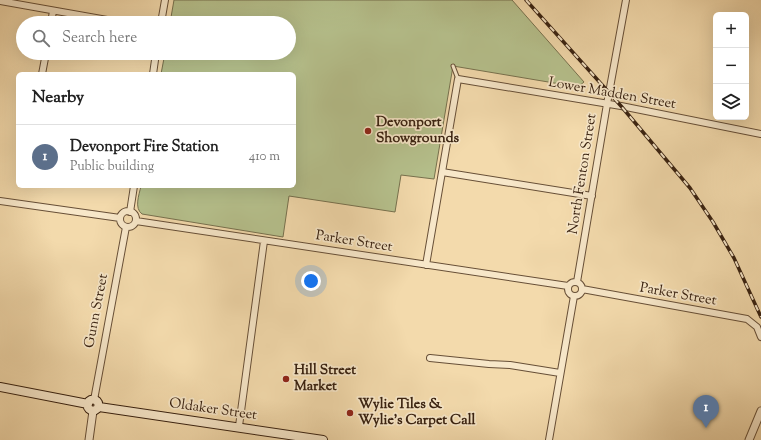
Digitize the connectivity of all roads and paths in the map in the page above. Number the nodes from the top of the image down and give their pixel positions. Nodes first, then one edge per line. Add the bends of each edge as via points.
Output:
1 (40, 0) edge
2 (165, 0) edge
3 (626, 0) edge
4 (0, 1) edge
5 (38, 8) junction
6 (53, 11) junction
7 (52, 16) edge
8 (83, 16) edge
9 (162, 16) edge
10 (45, 60) edge
11 (155, 60) edge
12 (452, 66) dead end
13 (42, 72) edge
14 (153, 72) edge
15 (458, 79) junction
16 (607, 104) junction
17 (761, 134) edge
18 (442, 172) junction
19 (134, 188) edge
20 (592, 196) junction
21 (0, 201) edge
22 (130, 212) junction
23 (120, 218) junction
24 (136, 221) junction
25 (126, 227) junction
26 (264, 241) junction
27 (426, 265) junction
28 (577, 282) junction
29 (568, 286) junction
30 (582, 289) junction
31 (574, 296) junction
32 (761, 337) edge
33 (430, 358) dead end
34 (560, 374) junction
35 (0, 387) edge
36 (91, 402) junction
37 (96, 409) junction
38 (761, 411) edge
39 (239, 426) junction
40 (89, 440) edge
41 (323, 440) edge
42 (548, 440) edge
43 (749, 440) edge

1 - 5 street
2 - 9 street
3 - 16 street, North Fenton Street
4 - 5 street
5 - 6 street
6 - 7 street
6 - 8 street
10 - 13 street
11 - 14 street
12 - 15 lane
15 - 16 street, Lower Madden Street
15 - 18 street
16 - 17 street, Lower Madden Street
16 - 20 street, North Fenton Street
18 - 20 street
18 - 27 street
19 - 22 street
20 - 28 street, North Fenton Street
21 - 23 street
22 - 23 street via 123,213
22 - 24 street via 135,215
23 - 25 street
24 - 25 street via 133,226
24 - 26 street, Parker Street
25 - 36 street, Gunn Street
26 - 27 street, Parker Street
26 - 39 street
27 - 29 street, Parker Street
28 - 29 street via 572,282
28 - 30 street
29 - 31 street via 568,292
30 - 31 street via 580,294
30 - 32 street, Parker Street via 747,319 757,326
31 - 34 street
33 - 34 street via 510,365
34 - 42 street
35 - 36 main road
36 - 37 main road via 97,401
37 - 39 main road, Oldaker Street
37 - 40 street
38 - 43 street
39 - 41 main road, Oldaker Street

